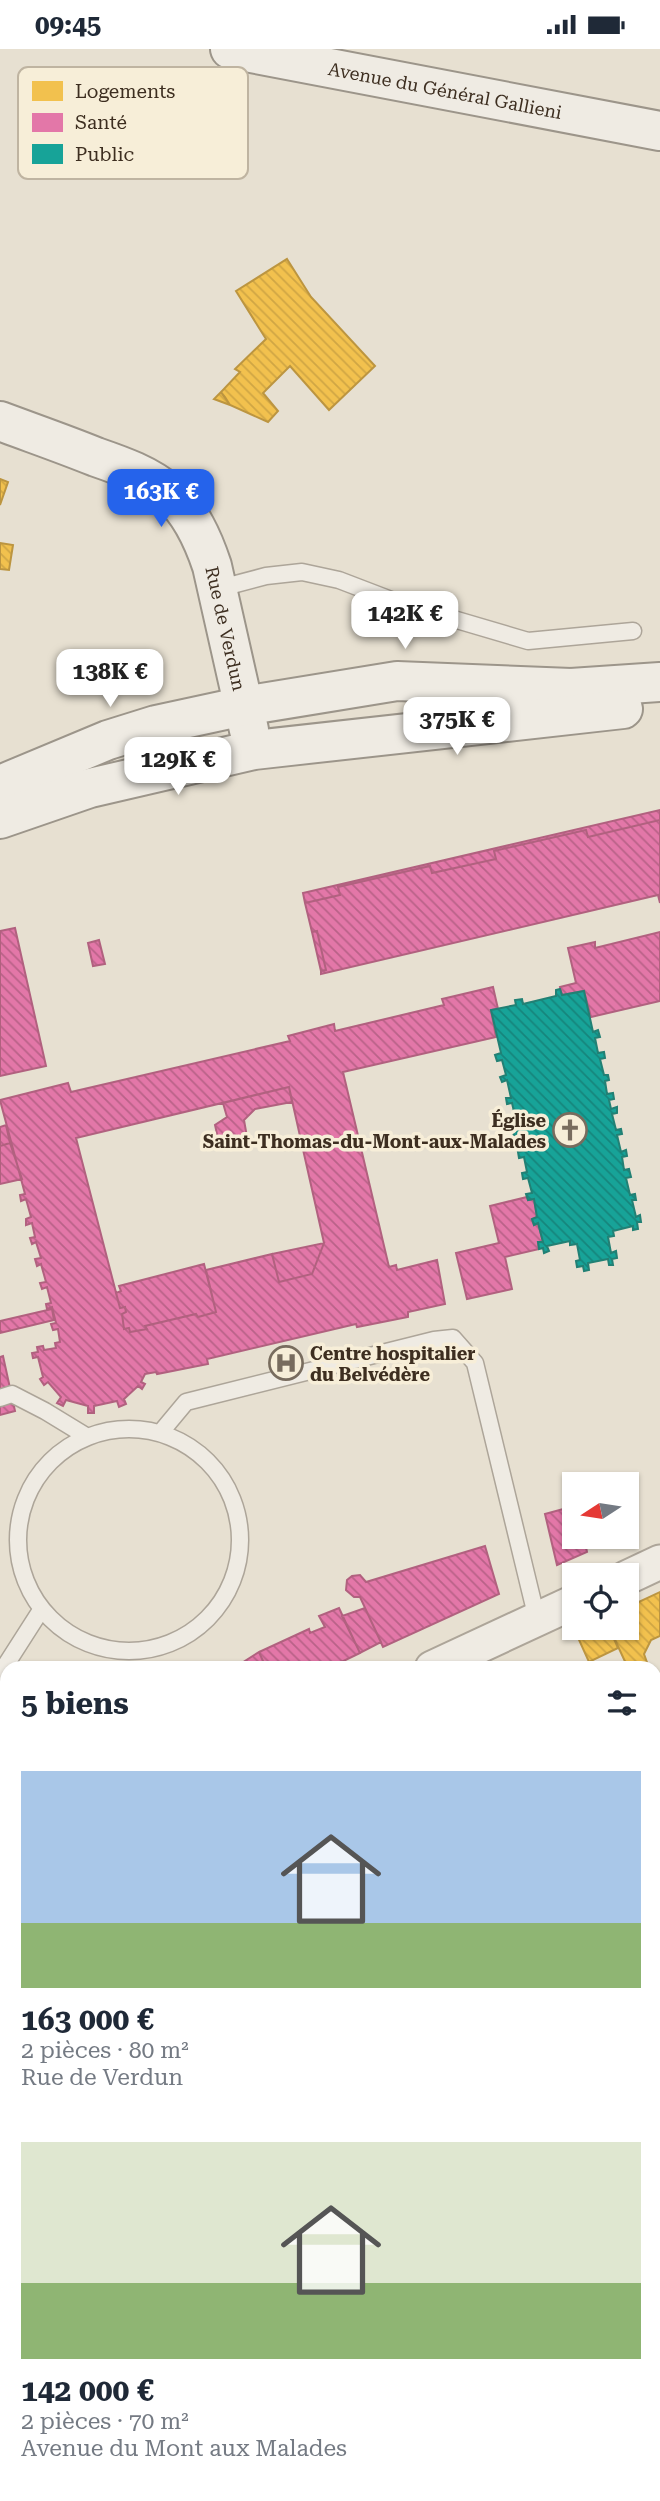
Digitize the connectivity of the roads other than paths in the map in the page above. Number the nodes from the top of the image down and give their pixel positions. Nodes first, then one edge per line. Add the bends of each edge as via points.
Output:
1 (230, 49) edge
2 (660, 131) edge
3 (0, 421) edge
4 (217, 589) junction
5 (633, 631) dead end
6 (657, 698) edge
7 (243, 706) junction
8 (254, 750) junction
9 (0, 785) edge
10 (0, 819) edge
11 (0, 1398) edge
12 (161, 1432) junction
13 (86, 1436) junction
14 (660, 1562) edge
15 (639, 1572) edge
16 (562, 1608) edge
17 (41, 1610) junction
18 (537, 1619) junction
19 (8, 1661) edge
20 (447, 1661) edge

1 - 2 street, Avenue du Général Gallieni
3 - 4 street, Rue de Verdun via 141,474 169,493 195,525
4 - 5 lane via 302,572 528,641
4 - 7 street, Rue de Verdun
6 - 7 street via 571,688 397,681
6 - 8 street
7 - 8 street, Rue de Verdun
7 - 9 street via 108,740
8 - 10 street via 90,788
11 - 13 lane via 12,1394
12 - 13 lane via 122,1427
12 - 17 lane via 195,1449 222,1476 237,1511 241,1549 232,1587 210,1618 179,1641 143,1652 104,1650 69,1635
12 - 18 lane via 186,1402 453,1338 475,1363
13 - 17 lane via 56,1454 34,1480 20,1511 17,1546 24,1579
14 - 15 street
16 - 18 street
17 - 19 lane
18 - 20 street

